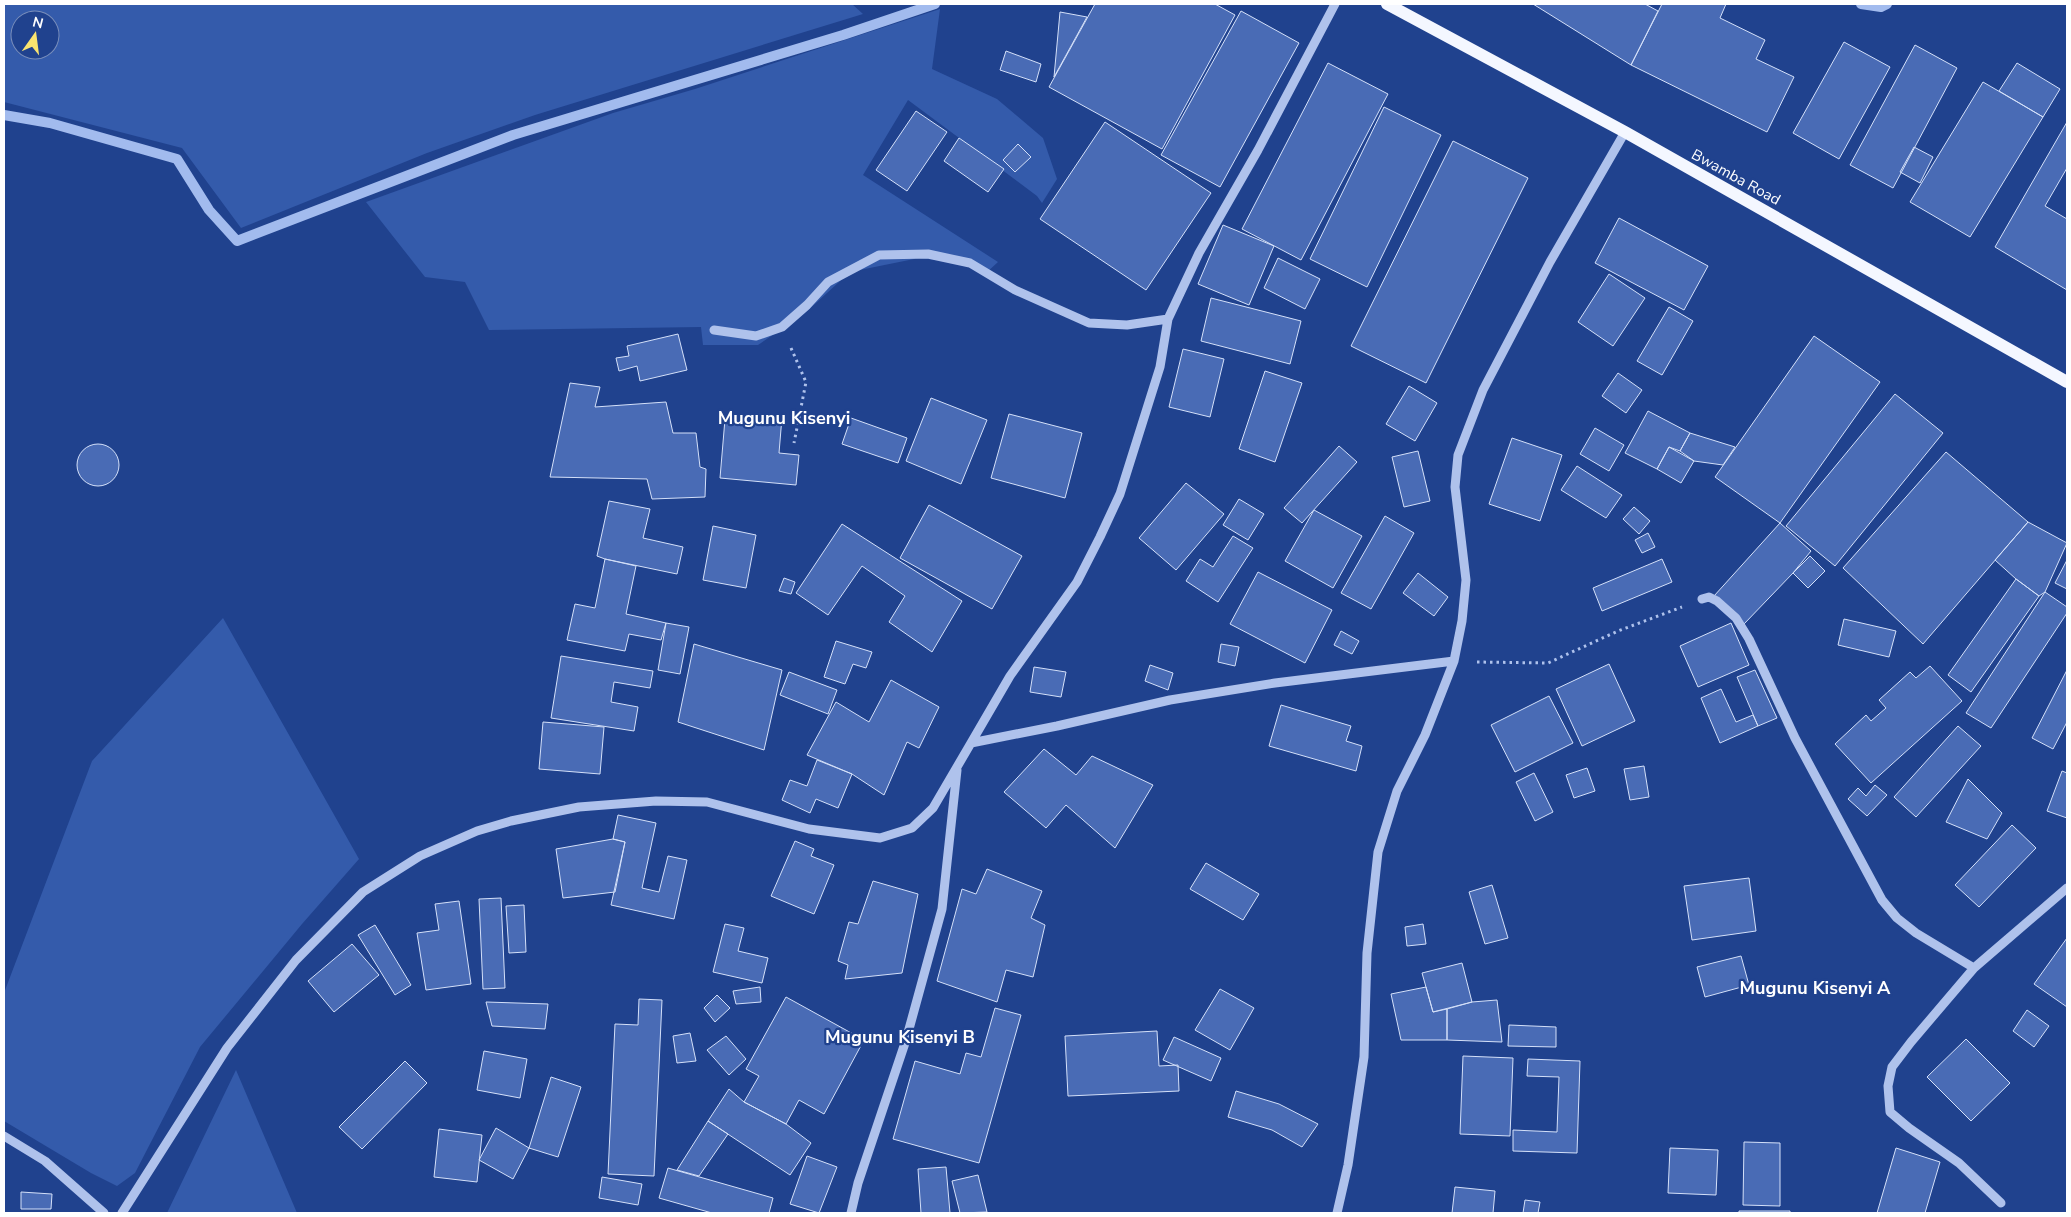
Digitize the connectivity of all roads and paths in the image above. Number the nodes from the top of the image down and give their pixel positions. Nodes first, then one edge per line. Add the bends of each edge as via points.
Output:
1 (1335, 4) edge
2 (1387, 4) edge
3 (1625, 132) junction
4 (1168, 319) junction
5 (782, 327) junction
6 (714, 330) dead end
7 (2067, 382) edge
8 (794, 443) dead end
9 (1702, 599) joint
10 (1454, 661) junction
11 (971, 743) junction
12 (958, 765) junction
13 (2067, 888) edge
14 (1974, 968) junction
15 (4, 1136) edge
16 (2001, 1203) dead end
17 (104, 1213) edge
18 (122, 1213) edge
19 (851, 1213) edge
20 (1336, 1213) edge

1 - 4 street via 1199,253
2 - 3 main road, Bwamba Road
3 - 7 main road, Bwamba Road
3 - 10 street via 1550,262 1483,390 1458,455 1455,487 1466,580
4 - 5 street via 1127,325 1089,323 1015,290 970,263 928,254 879,255 828,282
4 - 11 street via 1160,367 1120,494 1077,582 1010,676
5 - 6 street via 756,336
5 - 8 path via 806,382
9 - 10 path via 1618,631 1548,663
9 - 14 street via 1709,597 1717,601 1736,618 1749,639 1795,738 1882,900 1910,928
10 - 11 street via 1275,683 1170,700
10 - 20 street via 1425,735 1397,791 1378,852 1367,952 1364,1057 1348,1165
11 - 12 street
12 - 18 street via 932,808 912,828 880,838 809,829 707,802 656,801 579,807 511,821 477,831 420,856 363,892 296,960 227,1048
12 - 19 street via 942,909 906,1040
13 - 14 street
14 - 16 street via 1892,1067 1888,1086 1890,1112 1959,1163
15 - 17 street via 45,1161

